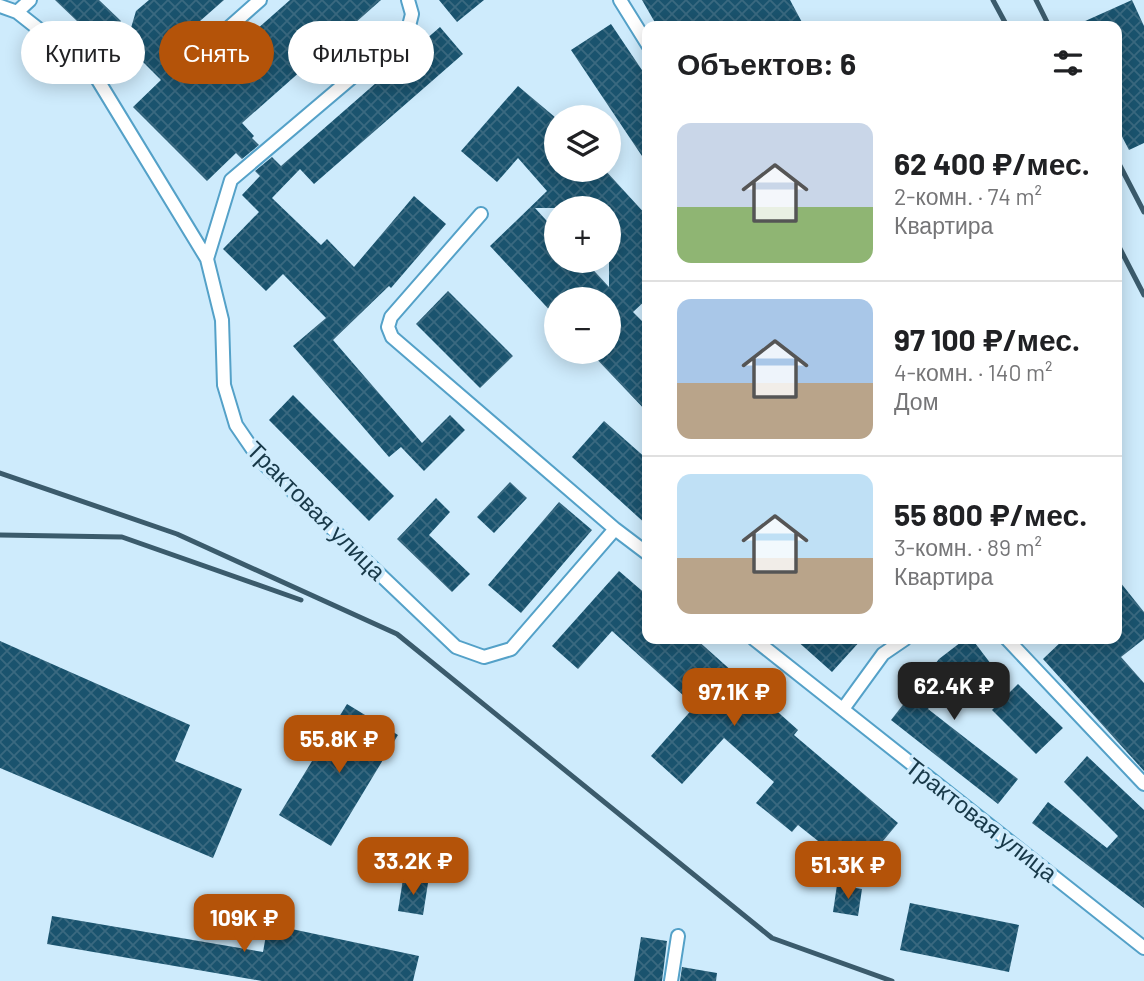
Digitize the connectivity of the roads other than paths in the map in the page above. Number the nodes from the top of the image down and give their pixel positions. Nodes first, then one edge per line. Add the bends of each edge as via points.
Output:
1 (30, 0) edge
2 (260, 0) edge
3 (408, 0) edge
4 (620, 0) edge
5 (0, 6) edge
6 (17, 12) junction
7 (236, 21) edge
8 (642, 35) edge
9 (481, 214) dead end
10 (207, 259) junction
11 (615, 529) junction
12 (642, 549) edge
13 (760, 644) edge
14 (898, 644) edge
15 (1012, 644) edge
16 (843, 709) junction
17 (1144, 784) edge
18 (678, 936) dead end
19 (1144, 948) edge
20 (671, 981) edge

1 - 6 lane
2 - 7 lane
3 - 10 lane via 412,14 408,30 231,180
4 - 8 lane
5 - 6 lane, Трактовая улица
6 - 10 lane, Трактовая улица via 93,72
9 - 11 lane via 391,317 392,337
10 - 11 lane, Трактовая улица via 222,320 224,385 236,425 260,460 456,647 484,657 510,649
11 - 12 lane
13 - 16 lane, Трактовая улица
14 - 16 lane via 883,654
15 - 17 lane
16 - 19 lane, Трактовая улица
18 - 20 lane

